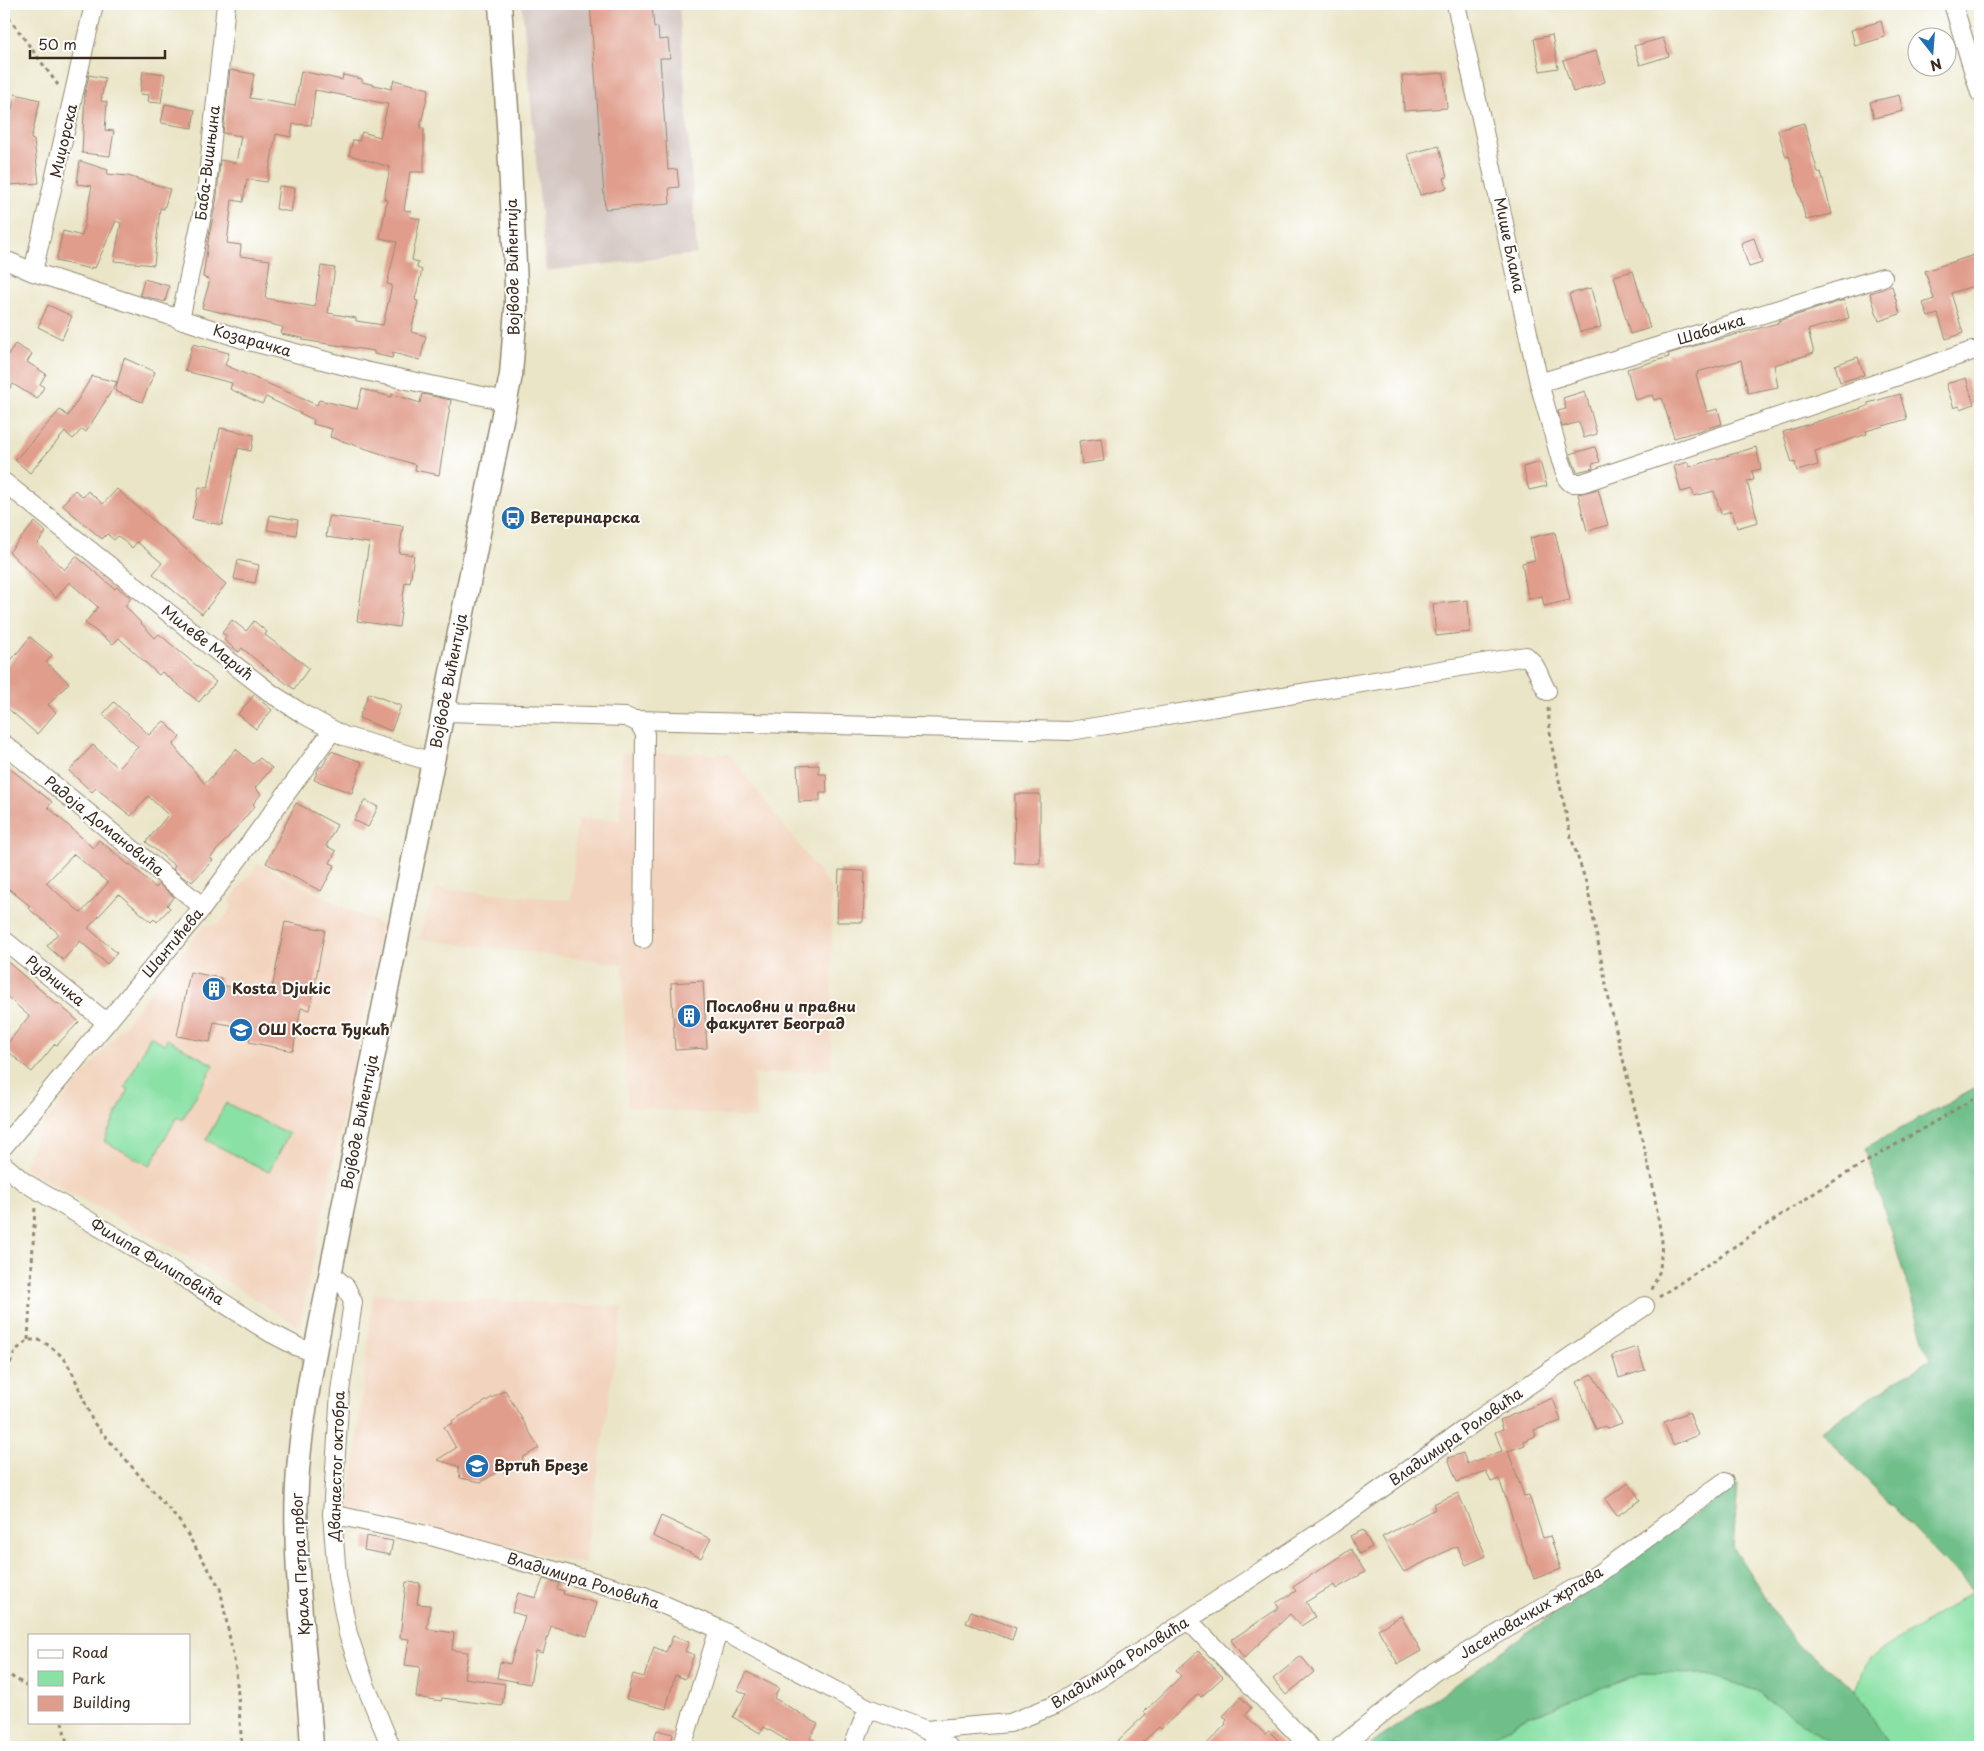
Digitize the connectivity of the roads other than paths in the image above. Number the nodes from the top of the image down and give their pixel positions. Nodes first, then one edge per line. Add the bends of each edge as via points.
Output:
1 (226, 4) edge
2 (500, 4) edge
3 (1456, 4) edge
4 (1954, 4) edge
5 (93, 9) dead end
6 (1980, 93) edge
7 (4, 263) edge
8 (33, 272) junction
9 (1883, 277) dead end
10 (180, 320) junction
11 (1972, 351) dead end
12 (1539, 383) junction
13 (506, 401) junction
14 (4, 482) edge
15 (1547, 691) road end
16 (444, 712) junction
17 (636, 720) junction
18 (332, 731) junction
19 (4, 744) edge
20 (433, 762) junction
21 (203, 907) junction
22 (642, 939) dead end
23 (4, 940) edge
24 (106, 1022) junction
25 (4, 1146) edge
26 (4, 1165) edge
27 (331, 1274) junction
28 (1645, 1306) road end
29 (314, 1352) junction
30 (1724, 1482) dead end
31 (332, 1514) junction
32 (1188, 1620) junction
33 (719, 1629) junction
34 (868, 1708) junction
35 (926, 1730) junction
36 (312, 1747) edge
37 (391, 1747) edge
38 (682, 1747) edge
39 (853, 1747) edge
40 (949, 1747) edge
41 (1310, 1747) edge
42 (1340, 1747) edge

1 - 10 street, Баба-Вишњина via 206,196
2 - 13 main road, Војводе Вићентија via 516,284 514,340
3 - 12 street, Мише Блама
4 - 6 street
5 - 8 street, Миџорска
7 - 8 street, Козарачка via 10,262
8 - 10 street, Козарачка
9 - 12 street, Шабачка
10 - 13 street, Козарачка via 327,361
11 - 12 street, Мише Блама via 1582,483 1568,480
13 - 16 main road, Војводе Вићентија
14 - 18 street, Милеве Марић via 246,674
15 - 17 street via 1535,663 1526,656 1070,731
16 - 17 street via 626,717
16 - 20 main road, Војводе Вићентија
17 - 22 street via 645,734
18 - 20 street, Милеве Марић
18 - 21 street, Шантићева
19 - 21 street, Радоја Домановића
20 - 27 main road, Војводе Вићентија
21 - 24 street, Шантићева
23 - 24 street, Рудничка
24 - 25 street, Шантићева
26 - 29 street, Филипа Филиповића via 24,1182 270,1332 298,1348
27 - 29 main road, Војводе Вићентија
27 - 31 street, Дванаестог октобра via 346,1287 353,1310 340,1391
28 - 32 street, Владимира Роловића
29 - 36 main road, Краља Петра првог via 302,1426 297,1510
30 - 42 street, Јасеновачких жртава via 1598,1574 1434,1672
31 - 33 street, Владимира Роловића via 432,1536 644,1596
31 - 37 street, Дванаестог октобра via 337,1576 348,1634
32 - 35 street, Владимира Роловића via 1102,1677 1046,1709 1010,1723
32 - 41 street
33 - 34 street, Владимира Роловића
33 - 38 street
34 - 35 street, Владимира Роловића
34 - 39 street
35 - 40 street

